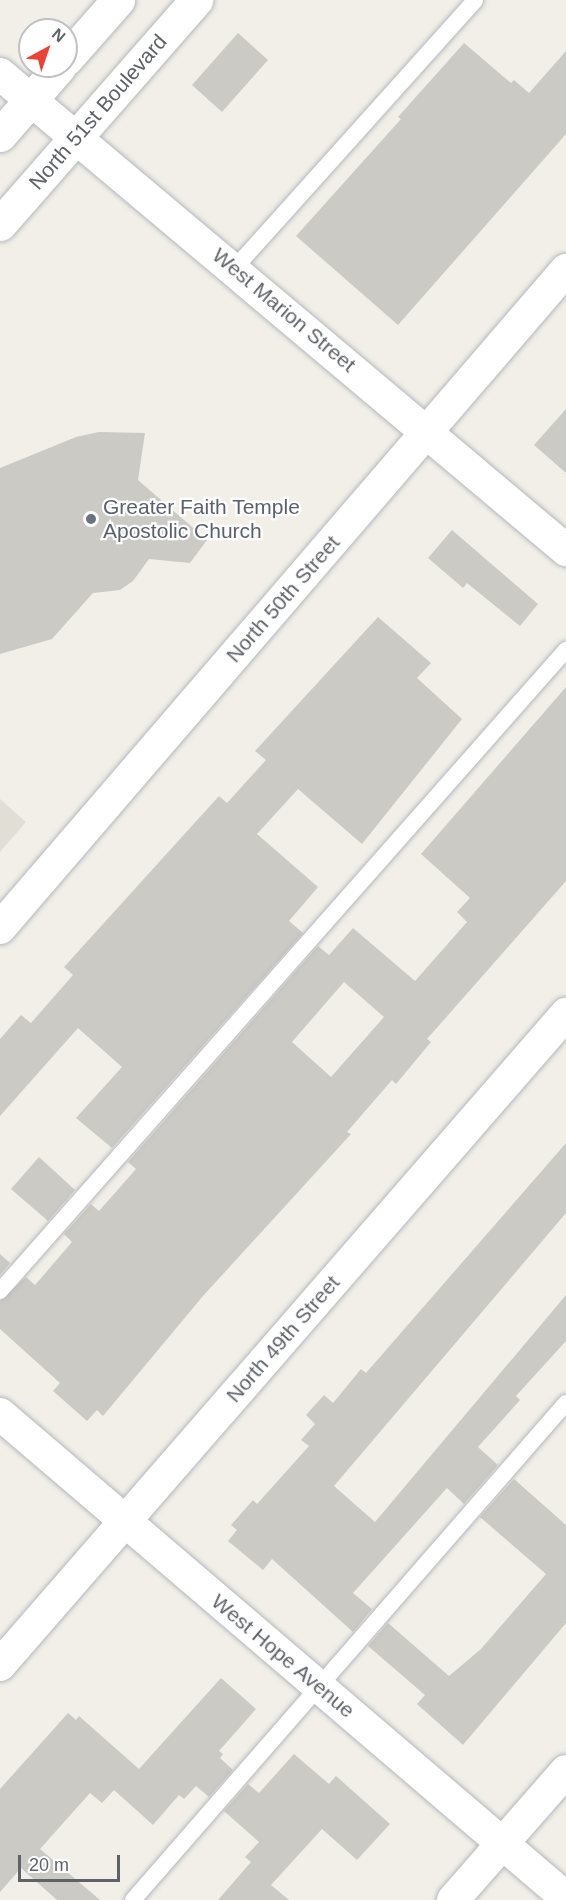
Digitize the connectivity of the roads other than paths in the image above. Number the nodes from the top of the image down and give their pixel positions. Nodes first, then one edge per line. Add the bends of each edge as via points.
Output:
1 (118, 0) edge
2 (196, 0) edge
3 (475, 0) edge
4 (78, 45) edge
5 (0, 74) edge
6 (50, 78) edge
7 (31, 100) junction
8 (0, 135) edge
9 (77, 136) junction
10 (0, 224) edge
11 (234, 268) junction
12 (566, 270) edge
13 (428, 431) junction
14 (566, 550) edge
15 (566, 650) edge
16 (0, 928) edge
17 (566, 1014) edge
18 (0, 1291) edge
19 (566, 1403) edge
20 (0, 1414) edge
21 (125, 1521) junction
22 (0, 1665) edge
23 (321, 1688) junction
24 (566, 1770) edge
25 (502, 1843) junction
26 (566, 1898) edge
27 (133, 1900) edge
28 (453, 1900) edge

1 - 4 street
2 - 9 street, North 51st Boulevard
3 - 11 lane
5 - 7 street, West Marion Street
6 - 7 street
7 - 8 street
7 - 9 street, West Marion Street
9 - 10 street, North 51st Boulevard
9 - 11 street, West Marion Street
11 - 13 street, West Marion Street
12 - 13 street, North 50th Street
13 - 14 street, West Marion Street
13 - 16 street, North 50th Street
15 - 18 lane
17 - 21 street, North 49th Street
19 - 23 lane
20 - 21 street, West Hope Avenue
21 - 22 street, North 49th Street
21 - 23 street, West Hope Avenue
23 - 25 street, West Hope Avenue
23 - 27 lane
24 - 25 street
25 - 26 street, West Hope Avenue
25 - 28 street

